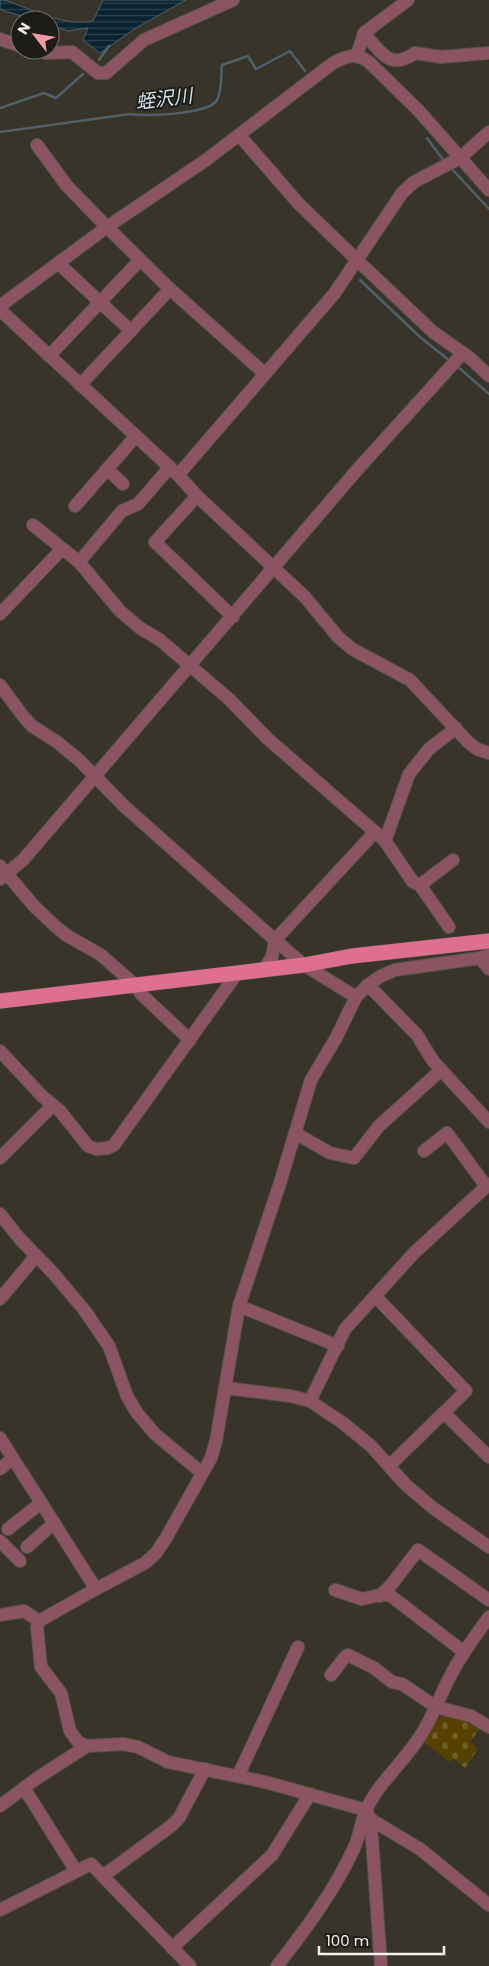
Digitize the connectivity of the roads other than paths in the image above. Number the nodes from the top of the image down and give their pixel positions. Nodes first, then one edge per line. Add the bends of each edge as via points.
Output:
1 (233, 0) edge
2 (408, 0) edge
3 (364, 33) junction
4 (60, 52) edge
5 (489, 53) edge
6 (357, 55) junction
7 (489, 132) edge
8 (239, 135) junction
9 (37, 146) dead end
10 (452, 163) junction
11 (489, 190) edge
12 (107, 227) junction
13 (140, 260) junction
14 (357, 260) junction
15 (58, 263) junction
16 (170, 289) junction
17 (100, 302) junction
18 (0, 306) edge
19 (0, 310) edge
20 (131, 331) junction
21 (462, 355) junction
22 (49, 356) junction
23 (265, 374) junction
24 (489, 376) edge
25 (80, 385) junction
26 (136, 436) junction
27 (107, 469) junction
28 (174, 471) junction
29 (123, 484) dead end
30 (197, 496) junction
31 (75, 506) dead end
32 (34, 525) dead end
33 (62, 549) junction
34 (79, 562) junction
35 (275, 568) junction
36 (0, 614) edge
37 (233, 617) junction
38 (190, 667) junction
39 (0, 685) edge
40 (456, 728) junction
41 (489, 753) edge
42 (95, 775) junction
43 (375, 832) junction
44 (384, 842) junction
45 (453, 860) dead end
46 (2, 873) edge
47 (420, 885) junction
48 (449, 927) dead end
49 (275, 940) junction
50 (489, 941) edge
51 (484, 956) edge
52 (304, 965) junction
53 (264, 969) junction
54 (489, 969) edge
55 (238, 972) junction
56 (134, 984) junction
57 (368, 985) junction
58 (356, 997) junction
59 (0, 1001) edge
60 (190, 1040) junction
61 (0, 1051) edge
62 (441, 1070) junction
63 (53, 1106) junction
64 (489, 1122) edge
65 (295, 1133) junction
66 (424, 1151) dead end
67 (0, 1158) edge
68 (488, 1185) edge
69 (0, 1214) edge
70 (36, 1256) junction
71 (375, 1296) junction
72 (0, 1299) edge
73 (239, 1306) junction
74 (338, 1346) junction
75 (225, 1388) junction
76 (310, 1401) junction
77 (444, 1412) junction
78 (0, 1438) edge
79 (489, 1456) edge
80 (13, 1458) junction
81 (389, 1466) junction
82 (0, 1469) edge
83 (202, 1473) junction
84 (41, 1502) junction
85 (54, 1523) junction
86 (8, 1529) dead end
87 (0, 1541) edge
88 (27, 1547) dead end
89 (489, 1547) edge
90 (20, 1561) dead end
91 (96, 1588) junction
92 (335, 1590) dead end
93 (380, 1596) junction
94 (489, 1600) edge
95 (0, 1615) edge
96 (489, 1617) edge
97 (39, 1621) junction
98 (298, 1647) dead end
99 (464, 1652) junction
100 (331, 1676) dead end
101 (436, 1707) junction
102 (489, 1727) edge
103 (87, 1746) junction
104 (204, 1769) junction
105 (238, 1776) junction
106 (24, 1788) junction
107 (310, 1794) junction
108 (0, 1806) edge
109 (368, 1815) junction
110 (76, 1871) junction
111 (103, 1876) junction
112 (489, 1905) edge
113 (0, 1910) edge
114 (172, 1948) junction
115 (190, 1966) edge
116 (277, 1966) edge
117 (381, 1966) edge

1 - 4 street via 144,40 106,73 98,72 72,52
2 - 3 street
3 - 5 street via 387,58 396,62 415,53 441,57
3 - 6 street
6 - 8 street via 333,63
6 - 10 street via 364,57 418,110
7 - 10 street
8 - 12 street
8 - 14 street via 299,204
9 - 12 street via 67,186
10 - 11 street
10 - 14 street via 414,182 402,193
12 - 13 street
12 - 15 street
13 - 16 street
13 - 17 street
14 - 21 street
14 - 23 street via 334,294
15 - 17 street
15 - 18 street
16 - 20 street
16 - 23 street
17 - 20 street
17 - 22 street
19 - 22 street
20 - 25 street
21 - 24 street
21 - 35 street via 357,470
22 - 25 street
23 - 28 street
25 - 26 street
26 - 27 street
26 - 28 street
27 - 29 street
27 - 31 street
28 - 30 street
28 - 34 street via 138,504 122,511
30 - 35 street
30 - 37 street via 155,542
32 - 33 street
33 - 34 street
33 - 36 street
34 - 38 street via 120,611
35 - 37 street
35 - 40 street via 338,637 410,680
37 - 38 street
38 - 42 street
38 - 43 street via 244,713 287,757
39 - 42 street via 32,726 57,742
40 - 41 street via 478,749
40 - 44 street via 409,774
42 - 46 street via 23,860
42 - 49 street via 124,806
43 - 44 street
43 - 49 street
44 - 47 street via 413,882
45 - 47 street
46 - 56 street via 54,925 101,955
47 - 48 street
49 - 52 street
49 - 53 street via 272,957
50 - 52 main road via 352,956
51 - 54 street
51 - 57 street via 395,970
52 - 53 main road
52 - 58 street
53 - 55 main road
55 - 56 main road
55 - 60 street
56 - 59 main road
56 - 60 street
57 - 58 street
57 - 62 street via 417,1035
58 - 65 street via 311,1080
60 - 63 street via 114,1145 108,1148 88,1146
61 - 63 street
62 - 64 street
62 - 65 street via 378,1126 354,1158 330,1153
63 - 67 street
65 - 73 street
66 - 68 street via 447,1133
68 - 71 street via 414,1254
69 - 70 street
70 - 72 street
70 - 83 street via 85,1311 109,1346 127,1396 137,1413 154,1434
71 - 74 street via 345,1329
71 - 77 street via 466,1391
73 - 74 street
73 - 75 street
74 - 76 street
75 - 76 street
75 - 83 street via 216,1441
76 - 81 street via 371,1446
77 - 79 street
77 - 81 street
78 - 80 street
80 - 82 street
80 - 84 street
81 - 89 street via 433,1508
83 - 91 street via 156,1553 144,1564
84 - 85 street
84 - 86 street
85 - 88 street
85 - 91 street
87 - 90 street
91 - 97 street
92 - 93 street via 362,1599
93 - 94 street via 418,1550
93 - 99 street via 391,1596
95 - 97 street via 24,1611
96 - 99 street
97 - 103 street via 41,1667 61,1693 73,1738
98 - 105 street
99 - 101 street
100 - 101 street via 348,1655 374,1668 392,1682 402,1684
101 - 102 street via 471,1716
101 - 109 street via 413,1748 384,1781
103 - 104 street via 123,1744 138,1747 168,1762
103 - 106 street
104 - 105 street
104 - 111 street via 179,1818
105 - 107 street
106 - 108 street
106 - 110 street
107 - 109 street
107 - 114 street via 272,1855
109 - 112 street via 420,1849
109 - 116 street via 330,1890
109 - 117 street
110 - 111 street via 91,1864
110 - 113 street
111 - 114 street
114 - 115 street

